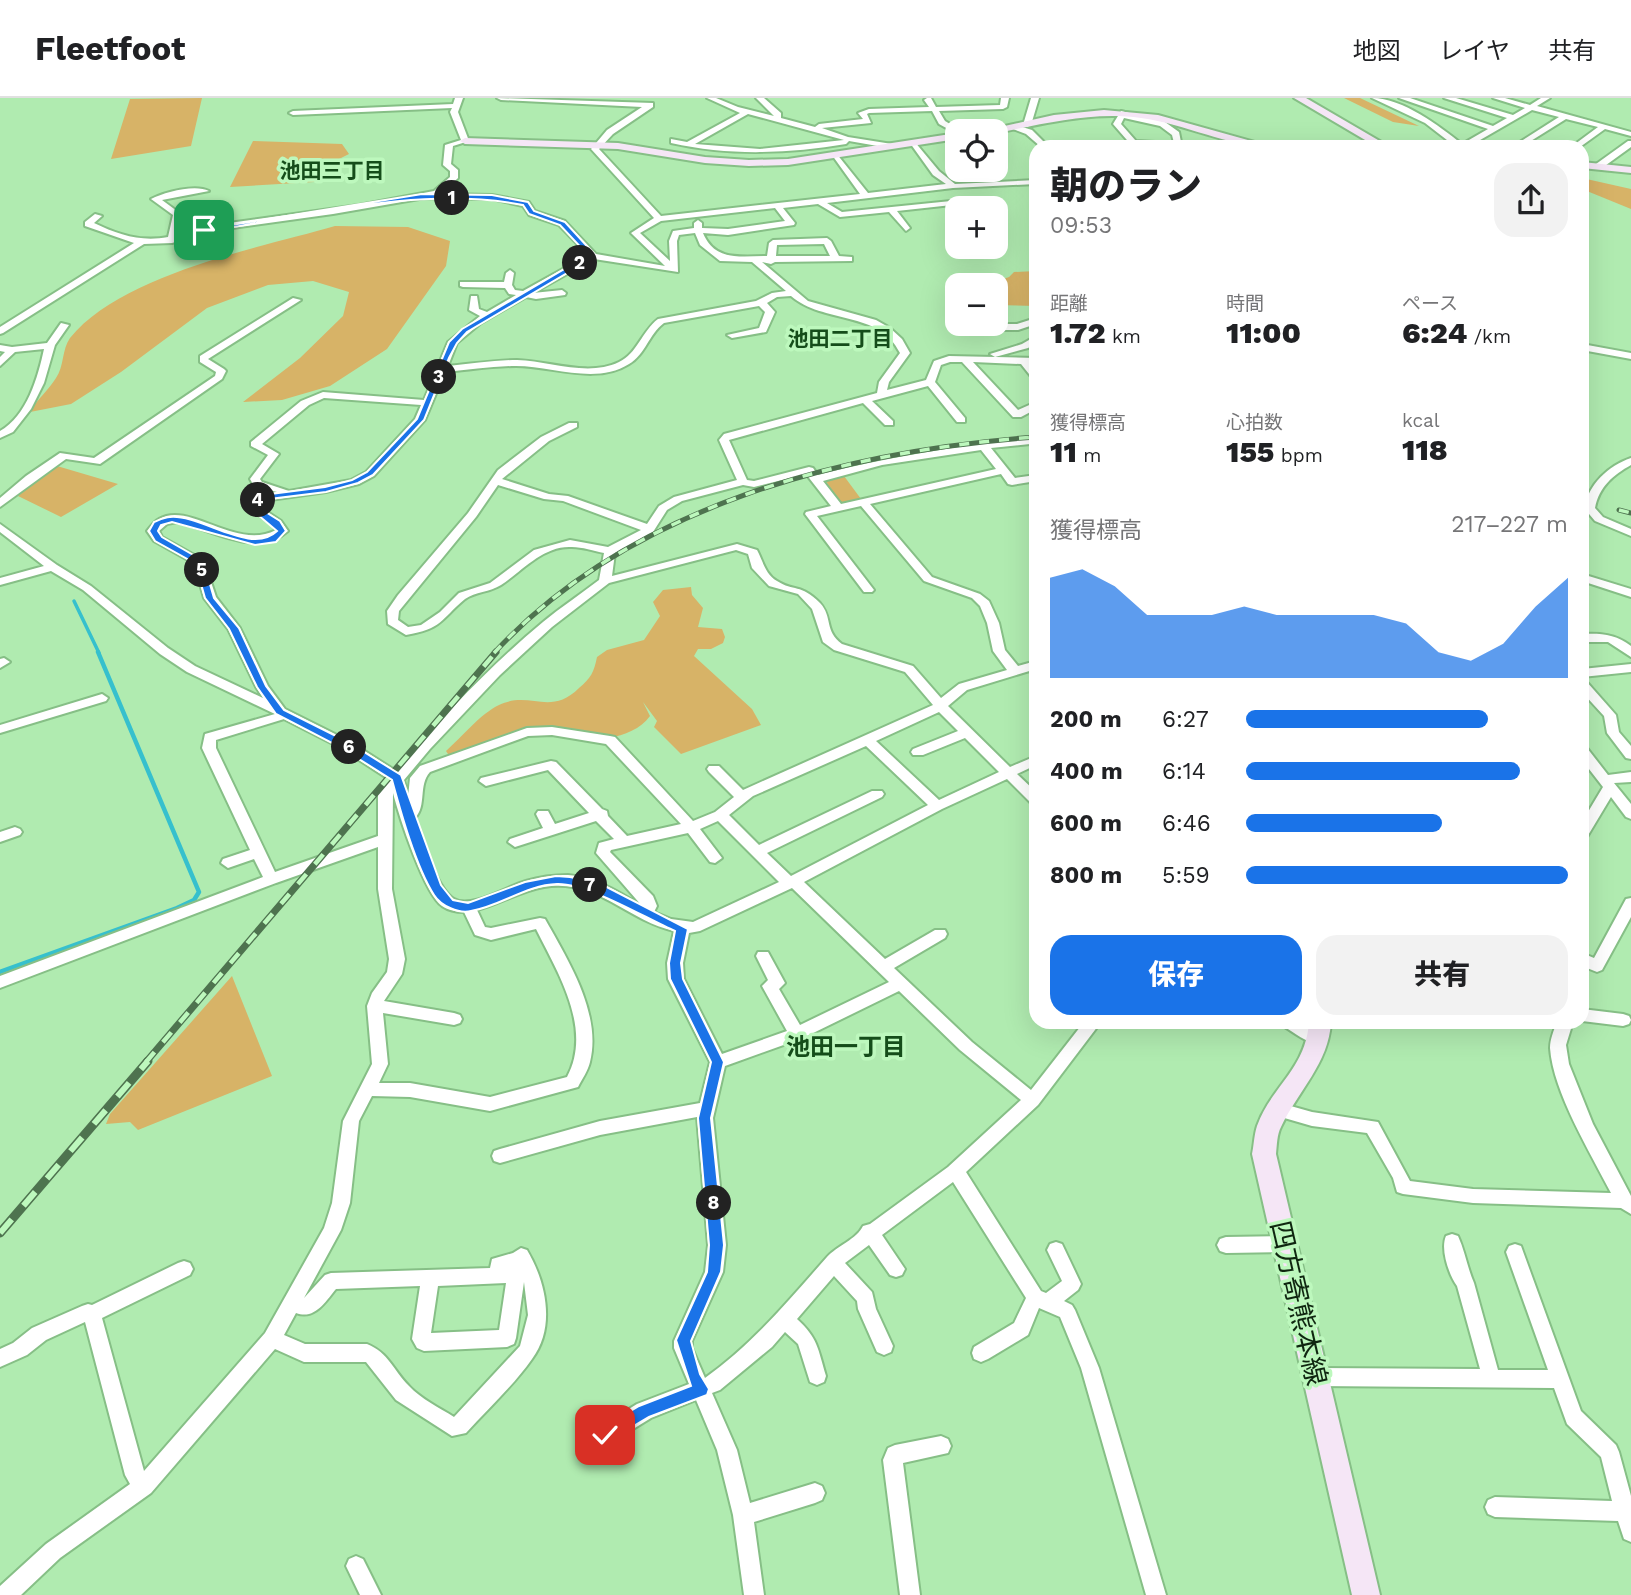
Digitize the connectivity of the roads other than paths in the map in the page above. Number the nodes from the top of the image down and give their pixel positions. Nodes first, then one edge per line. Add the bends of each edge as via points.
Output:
1 (501, 98) edge
2 (712, 98) edge
3 (718, 98) edge
4 (760, 98) edge
5 (928, 98) edge
6 (1005, 98) edge
7 (1035, 98) edge
8 (1299, 98) edge
9 (1378, 98) edge
10 (1403, 98) edge
11 (1448, 98) edge
12 (1497, 98) edge
13 (1546, 98) edge
14 (594, 99) edge
15 (915, 99) edge
16 (653, 101) edge
17 (875, 101) dead end
18 (457, 102) edge
19 (931, 107) junction
20 (1530, 108) junction
21 (881, 110) junction
22 (293, 113) dead end
23 (745, 113) junction
24 (1124, 115) junction
25 (1513, 117) junction
26 (1564, 117) junction
27 (778, 119) junction
28 (945, 124) edge
29 (1022, 126) junction
30 (1603, 127) junction
31 (1008, 128) edge
32 (1494, 129) junction
33 (818, 131) junction
34 (1631, 134) edge
35 (945, 137) edge
36 (1038, 140) edge
37 (1131, 140) edge
38 (1177, 140) edge
39 (1241, 140) edge
40 (1373, 140) edge
41 (1453, 140) edge
42 (1474, 140) edge
43 (1527, 140) edge
44 (1585, 140) edge
45 (466, 141) junction
46 (674, 141) dead end
47 (853, 141) junction
48 (914, 143) junction
49 (1631, 143) edge
50 (597, 144) junction
51 (687, 145) junction
52 (889, 146) junction
53 (835, 155) junction
54 (1589, 165) edge
55 (1600, 166) junction
56 (1631, 170) edge
57 (1029, 182) edge
58 (953, 186) junction
59 (205, 191) dead end
60 (422, 196) junction
61 (866, 196) junction
62 (819, 201) junction
63 (945, 204) edge
64 (777, 206) junction
65 (891, 209) junction
66 (98, 216) dead end
67 (694, 216) junction
68 (659, 219) junction
69 (906, 228) dead end
70 (698, 230) junction
71 (172, 240) junction
72 (142, 242) junction
73 (593, 256) junction
74 (849, 259) dead end
75 (755, 260) junction
76 (836, 260) junction
77 (771, 261) junction
78 (675, 270) junction
79 (510, 273) dead end
80 (463, 284) dead end
81 (508, 285) junction
82 (526, 293) junction
83 (562, 293) dead end
84 (792, 293) junction
85 (474, 298) dead end
86 (296, 300) dead end
87 (761, 302) junction
88 (488, 316) junction
89 (1029, 323) edge
90 (64, 325) dead end
91 (1008, 327) edge
92 (0, 331) edge
93 (732, 335) dead end
94 (1029, 343) edge
95 (50, 345) junction
96 (0, 348) edge
97 (1589, 348) edge
98 (12, 350) junction
99 (1631, 356) edge
100 (964, 359) junction
101 (1023, 359) junction
102 (1029, 360) edge
103 (0, 363) edge
104 (1029, 367) edge
105 (441, 369) junction
106 (930, 382) junction
107 (881, 396) junction
108 (865, 400) junction
109 (429, 402) junction
110 (1029, 409) edge
111 (961, 420) dead end
112 (889, 423) dead end
113 (573, 425) dead end
114 (0, 435) edge
115 (1029, 441) edge
116 (984, 446) junction
117 (1631, 461) edge
118 (1002, 471) junction
119 (816, 479) junction
120 (1029, 479) edge
121 (496, 481) junction
122 (743, 482) junction
123 (286, 492) junction
124 (863, 502) junction
125 (0, 503) edge
126 (838, 508) junction
127 (0, 527) edge
128 (650, 529) junction
129 (1631, 533) edge
130 (610, 551) junction
131 (53, 567) junction
132 (1589, 579) edge
133 (605, 581) junction
134 (0, 582) edge
135 (868, 590) dead end
136 (1631, 593) edge
137 (1589, 637) edge
138 (1631, 653) edge
139 (1029, 666) edge
140 (1631, 668) edge
141 (1014, 671) junction
142 (1589, 672) edge
143 (1589, 692) edge
144 (102, 698) dead end
145 (939, 704) junction
146 (281, 712) junction
147 (0, 729) edge
148 (967, 732) junction
149 (867, 740) junction
150 (918, 752) dead end
151 (1631, 755) edge
152 (1589, 760) edge
153 (1029, 763) edge
154 (715, 769) dead end
155 (1008, 771) junction
156 (1631, 777) edge
157 (397, 778) junction
158 (486, 781) dead end
159 (1607, 783) junction
160 (1029, 793) edge
161 (877, 794) dead end
162 (741, 796) junction
163 (937, 806) junction
164 (543, 814) dead end
165 (601, 814) junction
166 (1631, 814) edge
167 (720, 815) junction
168 (408, 816) junction
169 (1589, 820) edge
170 (691, 827) junction
171 (551, 830) junction
172 (15, 832) dead end
173 (0, 837) edge
174 (385, 839) junction
175 (624, 841) junction
176 (515, 842) dead end
177 (258, 852) junction
178 (757, 852) junction
179 (715, 858) dead end
180 (228, 863) dead end
181 (271, 878) junction
182 (792, 882) junction
183 (1631, 903) edge
184 (469, 908) junction
185 (646, 911) junction
186 (682, 929) junction
187 (940, 934) dead end
188 (763, 956) dead end
189 (1589, 962) edge
190 (885, 966) junction
191 (0, 982) edge
192 (900, 983) junction
193 (376, 1006) junction
194 (1589, 1016) edge
195 (454, 1019) dead end
196 (1623, 1020) dead end
197 (1088, 1029) edge
198 (1563, 1029) edge
199 (1320, 1030) edge
200 (797, 1034) junction
201 (718, 1062) junction
202 (369, 1089) junction
203 (1032, 1100) junction
204 (705, 1109) junction
205 (1280, 1110) junction
206 (500, 1156) dead end
207 (954, 1172) junction
208 (1628, 1204) edge
209 (869, 1231) junction
210 (1452, 1242) dead end
211 (1284, 1244) junction
212 (1226, 1245) dead end
213 (1056, 1250) dead end
214 (1515, 1252) dead end
215 (833, 1263) junction
216 (498, 1265) dead end
217 (184, 1269) dead end
218 (896, 1269) dead end
219 (430, 1279) junction
220 (1042, 1300) junction
221 (293, 1303) junction
222 (92, 1314) junction
223 (784, 1319) junction
224 (272, 1339) junction
225 (884, 1346) dead end
226 (981, 1353) dead end
227 (0, 1358) edge
228 (817, 1376) dead end
229 (1316, 1377) junction
230 (1491, 1377) junction
231 (1559, 1379) junction
232 (702, 1389) junction
233 (605, 1435) dead end
234 (941, 1446) dead end
235 (144, 1486) junction
236 (815, 1493) dead end
237 (1495, 1507) dead end
238 (1625, 1511) junction
239 (743, 1515) junction
240 (1631, 1532) edge
241 (356, 1566) dead end
242 (6, 1595) edge
243 (371, 1595) edge
244 (754, 1595) edge
245 (910, 1595) edge
246 (1156, 1595) edge
247 (1366, 1595) edge

1 - 14 street via 534,102
2 - 3 street
2 - 23 street
4 - 27 street
5 - 15 street
5 - 19 street
6 - 19 street via 1003,107
7 - 29 street
8 - 40 street
9 - 41 street via 1428,121
10 - 32 street
11 - 25 street
12 - 20 street
13 - 20 street
14 - 16 street
16 - 50 street
17 - 21 street
18 - 22 street
18 - 45 street
19 - 21 street
19 - 28 street
20 - 25 street
20 - 26 street
21 - 33 street via 862,113 868,121 819,126
23 - 27 street
23 - 51 street
24 - 29 street via 1095,113
24 - 37 street via 1117,124
24 - 38 street via 1162,124
24 - 39 street via 1154,117
25 - 32 street
26 - 30 street
26 - 43 street
27 - 33 street
29 - 31 street
29 - 36 street
30 - 34 street
30 - 44 street
32 - 42 street
33 - 47 street
35 - 48 street
45 - 50 street
45 - 60 street via 449,145 447,164 454,170 454,178 437,193
46 - 51 street
47 - 51 street via 767,153
47 - 52 street
48 - 52 street
48 - 58 street via 936,173
49 - 55 street
50 - 53 street via 749,163
50 - 68 street via 595,149
52 - 53 street
53 - 61 street
54 - 55 street
55 - 56 street
57 - 58 street
58 - 61 street
59 - 71 street via 155,199 177,214
60 - 71 street via 216,228
60 - 73 street via 492,197 526,204 531,213 562,223
61 - 62 street
62 - 64 street
62 - 65 street via 840,215
63 - 65 street
64 - 67 street
64 - 70 street via 791,223 728,232
65 - 69 street
66 - 72 street via 88,224
67 - 68 street
67 - 70 street
68 - 78 street via 635,233
70 - 75 street via 704,243 723,259
70 - 78 street via 676,233
71 - 72 street
72 - 92 street
73 - 78 street
73 - 82 street
74 - 76 street
75 - 77 street
75 - 84 street via 794,290
76 - 77 street
76 - 77 street via 827,241 773,243
79 - 81 street
80 - 81 street
81 - 82 street via 512,292
82 - 83 street
82 - 88 street
84 - 87 street
84 - 107 street via 816,307 873,322 899,341 905,353 884,383
85 - 88 street via 474,310
86 - 125 street via 203,358 221,371 219,377 96,462 64,455
87 - 93 street via 770,312 763,330
87 - 105 street via 662,321 650,327 633,357 622,365 580,369 517,363
88 - 105 street via 453,342
89 - 91 street
90 - 95 street
94 - 100 street
95 - 98 street
95 - 114 street via 45,371 20,421
96 - 98 street
97 - 99 street
98 - 103 street
100 - 101 street
100 - 106 street via 937,363
100 - 110 street via 1017,415
101 - 102 street
101 - 104 street
105 - 109 street
106 - 107 street
106 - 111 street
107 - 108 street
108 - 112 street
108 - 122 street via 728,436 726,448
109 - 123 street via 420,420 370,474 326,489
109 - 123 street via 323,395 305,403 255,444 274,454 255,479 258,484
113 - 121 street via 545,439
115 - 116 street
116 - 118 street
116 - 119 street via 882,462
117 - 129 street via 1591,492 1589,508 1599,519
118 - 120 street via 1012,482
118 - 124 street
119 - 122 street via 809,471 754,484
119 - 126 street
121 - 128 street via 564,498
121 - 130 street via 402,597 393,611 392,621 398,627 406,631 424,628 463,595 494,585 538,552 569,543
122 - 128 street via 678,499 663,508
123 - 146 street via 258,498 257,510 282,531 272,540 255,542 172,519 157,523 153,531 202,569 210,598 234,628 262,687
124 - 126 street
124 - 141 street via 928,579 976,596 985,604 999,651
126 - 135 street via 810,514
127 - 131 street
128 - 130 street
130 - 133 street
131 - 134 street
131 - 146 street via 191,669
132 - 136 street
133 - 145 street via 728,548 752,552 758,568 773,584 802,592 818,608 827,639 838,647 909,669
133 - 157 street via 548,624 496,672
137 - 138 street via 1608,636
139 - 141 street
140 - 142 street
141 - 145 street via 963,687
143 - 151 street via 1610,715 1613,733
144 - 147 street
145 - 148 street
145 - 149 street via 933,711
146 - 157 street
146 - 177 street via 210,737 209,748
148 - 150 street
148 - 155 street
149 - 162 street
149 - 163 street
152 - 159 street
153 - 155 street
154 - 162 street
155 - 160 street
155 - 163 street
156 - 159 street
157 - 168 street
157 - 174 street via 383,802
158 - 165 street via 547,764
159 - 166 street
159 - 169 street
161 - 178 street
162 - 167 street
163 - 182 street
164 - 171 street
165 - 171 street
165 - 175 street
167 - 170 street
167 - 178 street
168 - 170 street via 413,812 417,778 425,769 527,732 552,731 610,740
168 - 184 street via 439,894 450,903
170 - 175 street
170 - 179 street
171 - 176 street
172 - 173 street
174 - 181 street
174 - 193 street via 385,889 397,959
175 - 185 street via 601,849 642,891 650,906
177 - 180 street
177 - 181 street
178 - 182 street
181 - 191 street
182 - 186 street
182 - 190 street
183 - 189 street via 1597,966
184 - 185 street via 556,880 594,886
184 - 202 street via 480,931 491,934 540,923 575,994 585,1042 578,1075 572,1082 491,1104 410,1090
185 - 186 street
186 - 201 street via 676,979
187 - 190 street
188 - 200 street via 776,983 770,986
190 - 192 street
192 - 200 street
192 - 203 street
193 - 195 street
193 - 202 street via 380,1064
194 - 196 street
197 - 203 street
198 - 208 street via 1557,1045 1562,1067 1583,1120
199 - 205 street, 四方寄熊本線 via 1305,1070
200 - 201 street
201 - 204 street
202 - 221 street via 351,1121 341,1203 332,1230
203 - 207 street
204 - 206 street via 600,1128
204 - 232 street via 717,1245 714,1272 683,1340
205 - 208 street via 1372,1126 1403,1187 1473,1196
205 - 211 street, 四方寄熊本線 via 1268,1127 1264,1154
207 - 209 street
207 - 220 street
209 - 215 street
209 - 218 street
210 - 230 street
211 - 212 street
211 - 229 street, 四方寄熊本線
213 - 220 street via 1072,1284
214 - 231 street
215 - 223 street
215 - 225 street via 866,1298
216 - 224 street via 522,1257 534,1275 539,1296 531,1344 459,1426 452,1427 403,1394 375,1357 304,1353
217 - 222 street
219 - 219 street via 516,1276 507,1338 424,1342
219 - 221 street via 331,1281 312,1305
220 - 226 street via 1021,1329
220 - 246 street via 1069,1316 1090,1368
221 - 224 street
222 - 227 street via 39,1334
222 - 235 street via 135,1475
223 - 228 street via 814,1341
223 - 232 street via 765,1340
224 - 235 street
229 - 230 street
229 - 247 street, 四方寄熊本線
230 - 231 street
231 - 238 street via 1580,1426 1609,1452
232 - 233 street via 644,1411
232 - 239 street via 727,1450
234 - 245 street via 895,1455 893,1460
235 - 242 street via 53,1551
236 - 239 street
237 - 238 street
238 - 240 street
239 - 244 street
241 - 243 street

